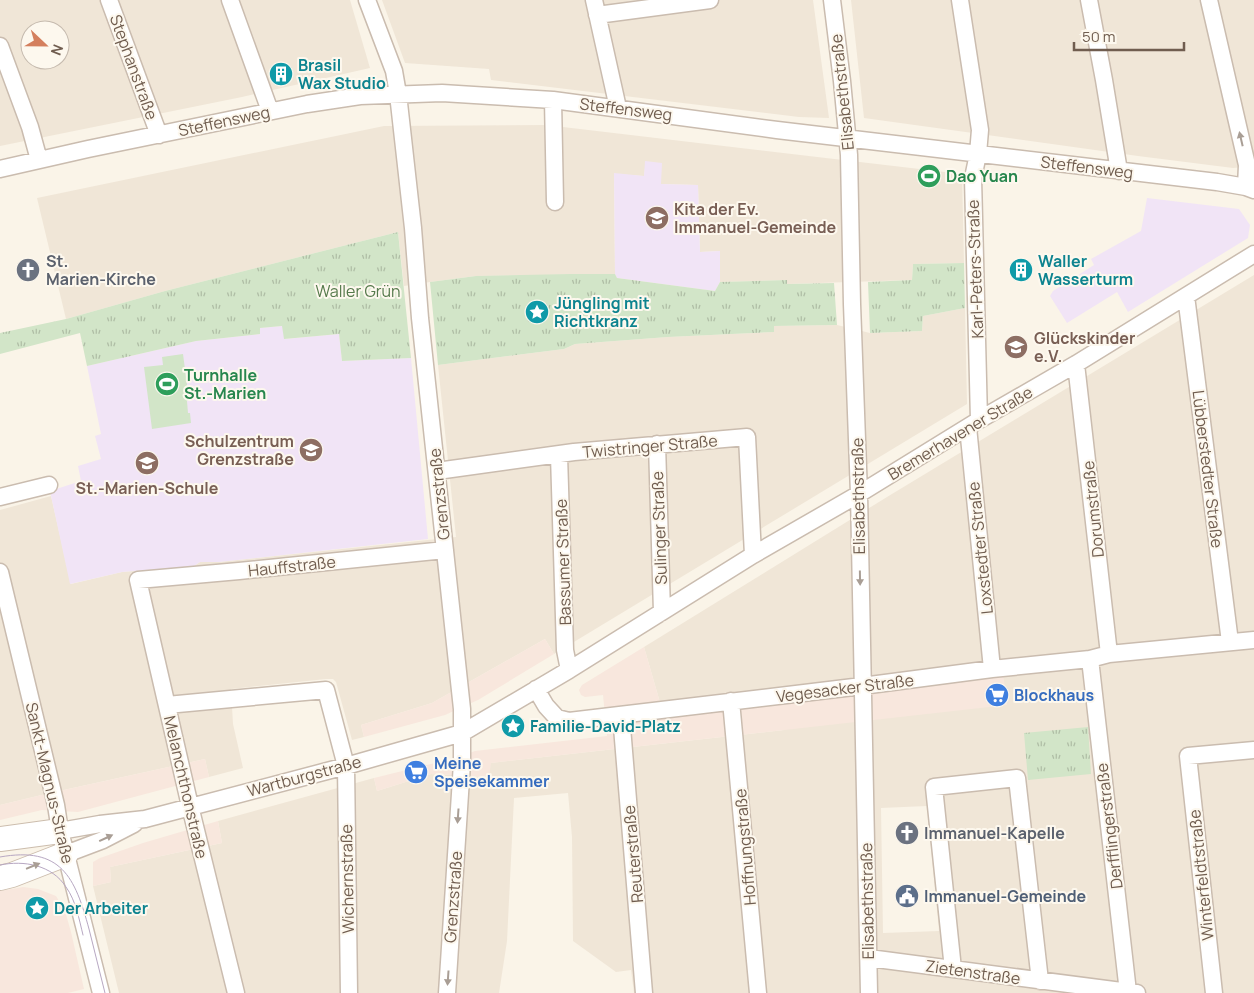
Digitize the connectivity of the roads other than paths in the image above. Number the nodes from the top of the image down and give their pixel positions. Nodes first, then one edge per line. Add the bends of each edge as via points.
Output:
1 (109, 0) edge
2 (230, 0) edge
3 (367, 0) edge
4 (708, 0) edge
5 (832, 0) edge
6 (960, 0) edge
7 (1089, 0) edge
8 (1209, 0) edge
9 (596, 7) edge
10 (0, 46) edge
11 (398, 94) junction
12 (553, 100) junction
13 (618, 108) junction
14 (270, 112) junction
15 (159, 135) junction
16 (848, 138) junction
17 (978, 154) junction
18 (39, 160) junction
19 (0, 169) edge
20 (1119, 171) junction
21 (1250, 189) edge
22 (554, 202) dead end
23 (1254, 254) edge
24 (1186, 296) junction
25 (1076, 364) junction
26 (974, 423) junction
27 (657, 444) junction
28 (559, 455) junction
29 (436, 471) junction
30 (49, 485) dead end
31 (859, 494) junction
32 (0, 497) edge
33 (445, 550) junction
34 (753, 555) junction
35 (0, 572) edge
36 (138, 580) joint
37 (662, 612) junction
38 (1254, 640) edge
39 (1230, 642) junction
40 (1109, 654) junction
41 (1090, 659) junction
42 (992, 669) junction
43 (569, 670) junction
44 (862, 686) junction
45 (536, 689) junction
46 (731, 701) junction
47 (167, 706) junction
48 (621, 714) junction
49 (462, 733) junction
50 (1254, 750) edge
51 (346, 766) junction
52 (190, 806) junction
53 (145, 819) junction
54 (60, 831) junction
55 (0, 839) edge
56 (66, 854) junction
57 (0, 878) edge
58 (869, 958) junction
59 (953, 969) junction
60 (1040, 981) junction
61 (1133, 992) edge
62 (101, 993) edge
63 (236, 993) edge
64 (349, 993) edge
65 (447, 993) edge
66 (644, 993) edge
67 (758, 993) edge
68 (870, 993) edge
69 (1214, 993) edge

1 - 15 street, Stephanstraße
2 - 14 street
3 - 11 street, Grenzstraße via 394,71
4 - 9 street
5 - 16 street, Elisabethstraße
6 - 17 street, Karl-Peters-Straße via 980,130
7 - 20 street
21 -> 8 street
9 - 13 street
10 - 18 street
11 - 12 street, Steffensweg via 442,93
11 - 14 street, Steffensweg via 360,96
11 - 29 street, Grenzstraße
12 - 13 street, Steffensweg
12 - 22 street
13 - 16 street, Steffensweg
14 - 15 street, Steffensweg
15 - 18 street, Steffensweg
16 - 17 street, Steffensweg
16 - 31 street, Elisabethstraße
17 - 20 street, Steffensweg
17 - 26 street, Karl-Peters-Straße via 973,178
18 - 19 street, Steffensweg
20 - 21 street, Steffensweg
23 - 24 street, Bremerhavener Straße
24 - 25 street, Bremerhavener Straße
24 - 39 street, Lübberstedter Straße
25 - 26 street, Bremerhavener Straße
25 - 40 street, Dorumstraße
26 - 31 street, Bremerhavener Straße
26 - 42 street, Loxstedter Straße
27 - 28 street, Twistringer Straße
27 - 34 street, Twistringer Straße via 747,437
27 - 37 street, Sulinger Straße
28 - 29 street, Twistringer Straße
28 - 43 street, Bassumer Straße via 565,650
29 - 33 street, Grenzstraße
30 - 32 street
31 - 34 street, Bremerhavener Straße
31 -> 44 street, Elisabethstraße
33 - 36 street, Hauffstraße
33 - 49 street, Grenzstraße
34 - 37 street, Bremerhavener Straße
35 - 54 street, Sankt-Magnus-Straße
36 - 47 street, Melanchthonstraße
37 - 43 street, Bremerhavener Straße
38 - 39 street, Vegesacker Straße
39 - 40 street, Vegesacker Straße
40 - 41 street, Vegesacker Straße
41 - 42 street, Vegesacker Straße
41 - 61 street, Derfflingerstraße
42 - 44 street, Vegesacker Straße
43 - 45 street, Bremerhavener Straße
44 - 46 street, Vegesacker Straße
44 - 58 street, Elisabethstraße
45 - 48 street, Vegesacker Straße via 557,718 569,721
45 - 49 street
46 - 48 street, Vegesacker Straße
46 - 67 street, Hoffnungstraße
47 - 51 street, Wichernstraße via 326,690
47 - 52 street, Melanchthonstraße
48 - 66 street, Reuterstraße
49 - 51 street, Wartburgstraße
49 -> 65 street, Grenzstraße
50 - 69 street, Winterfeldtstraße via 1188,756
51 - 52 street, Wartburgstraße
51 - 64 street, Wichernstraße
52 - 53 street, Wartburgstraße
52 - 63 street, Melanchthonstraße
53 - 54 street, Wartburgstraße
56 -> 53 street, Wartburgstraße via 104,840
54 - 55 street, Wartburgstraße
54 - 56 street, Sankt-Magnus-Straße
57 -> 56 street, Wartburgstraße
56 - 62 street, Sankt-Magnus-Straße
58 - 59 street, Zietenstraße
58 - 68 street, Elisabethstraße
59 - 60 street, Zietenstraße
59 - 60 street via 934,787 1017,778
60 - 61 street, Zietenstraße

